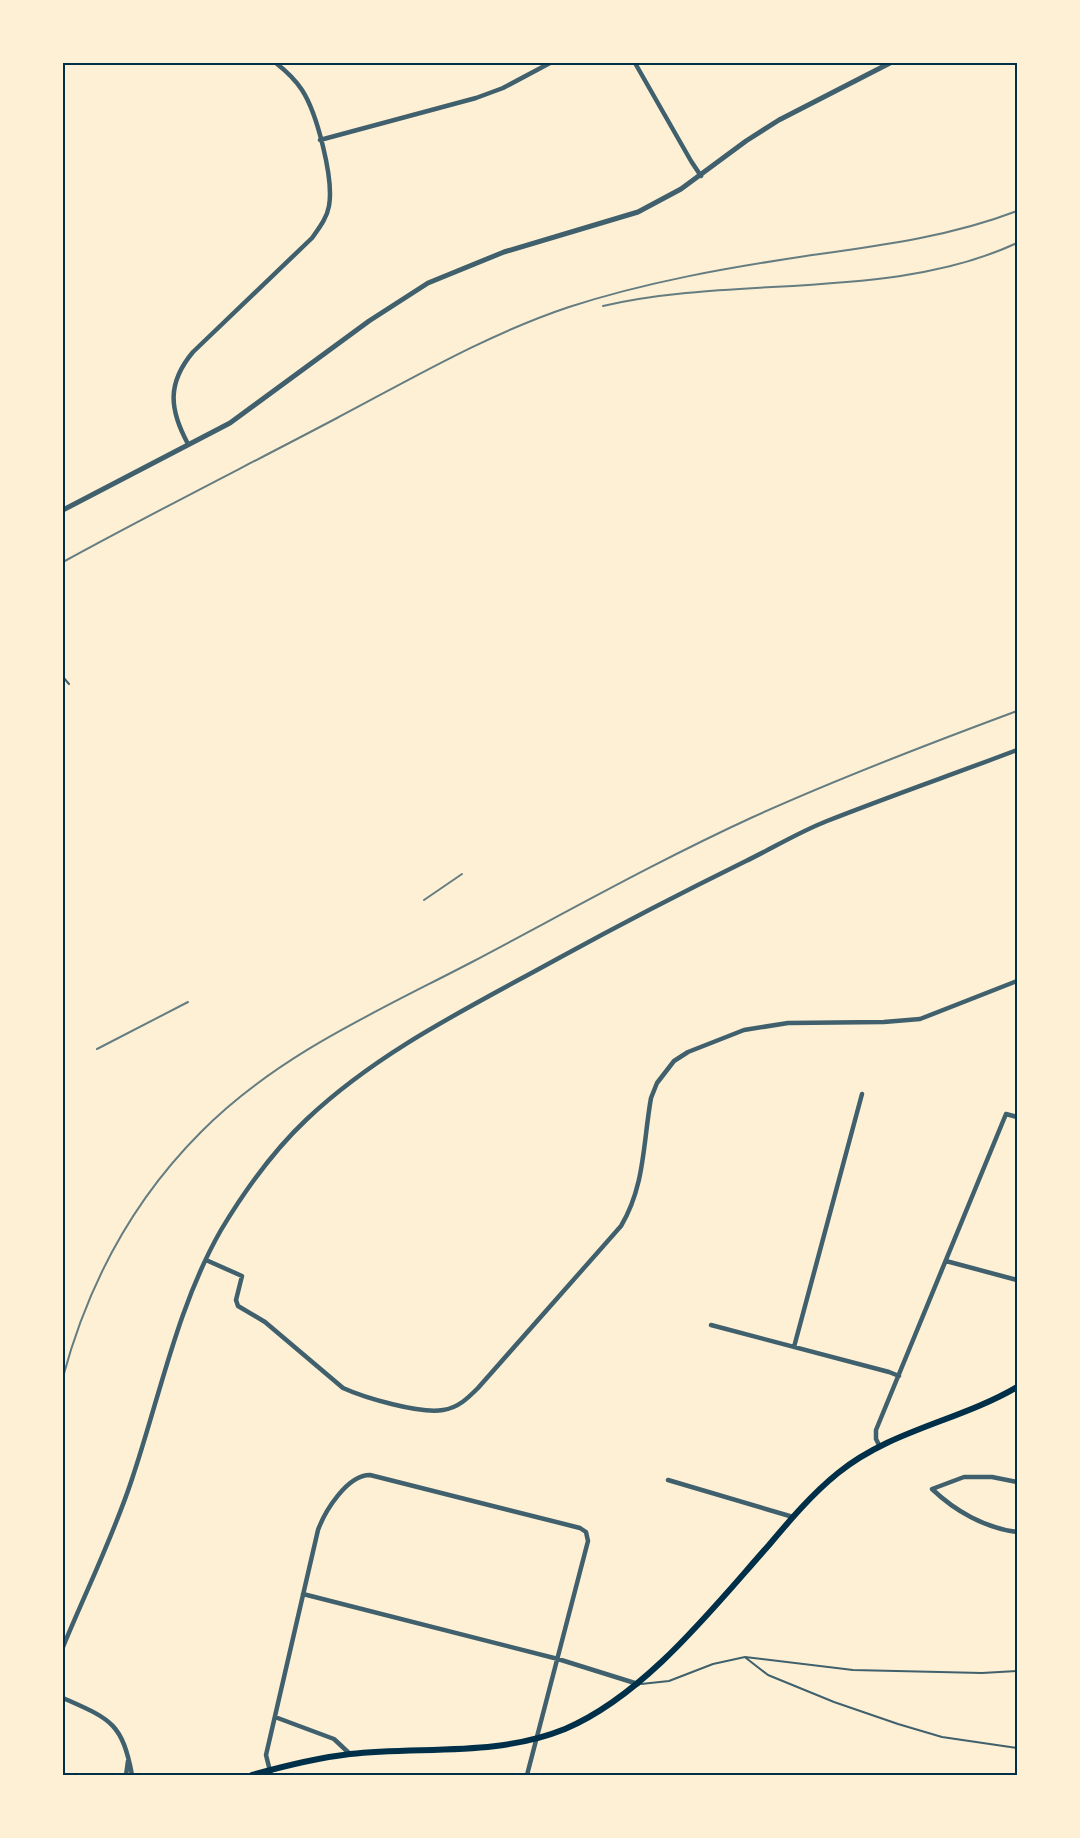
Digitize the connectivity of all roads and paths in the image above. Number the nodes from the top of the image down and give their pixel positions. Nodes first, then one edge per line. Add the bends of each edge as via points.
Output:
1 (276, 63) edge
2 (550, 63) edge
3 (635, 63) edge
4 (890, 63) edge
5 (320, 140) junction
6 (701, 176) junction
7 (188, 444) junction
8 (63, 510) edge
9 (63, 677) edge
10 (69, 684) dead end
11 (1017, 750) edge
12 (1017, 981) edge
13 (862, 1094) dead end
14 (1017, 1117) edge
15 (206, 1260) junction
16 (946, 1261) junction
17 (1017, 1280) edge
18 (711, 1325) dead end
19 (794, 1347) junction
20 (898, 1376) junction
21 (1017, 1387) edge
22 (879, 1445) junction
23 (668, 1480) dead end
24 (1017, 1482) edge
25 (793, 1516) junction
26 (1017, 1532) edge
27 (303, 1594) junction
28 (63, 1647) edge
29 (745, 1657) junction
30 (558, 1659) junction
31 (1017, 1671) edge
32 (638, 1684) junction
33 (63, 1698) edge
34 (275, 1717) junction
35 (536, 1739) junction
36 (1017, 1748) edge
37 (350, 1754) junction
38 (128, 1761) junction
39 (270, 1773) edge
40 (126, 1775) edge
41 (132, 1775) edge
42 (252, 1775) edge
43 (527, 1775) edge

1 - 5 street via 302,91
2 - 5 street via 476,98
3 - 6 street
4 - 6 street via 779,120
5 - 7 street via 331,189 322,225 193,352 178,373 174,408
6 - 7 street via 638,212 504,252 428,283 369,321 230,423
7 - 8 street
9 - 10 lane
11 - 15 street via 824,822 649,909 390,1054 306,1120 273,1155 220,1231
12 - 15 street via 920,1019 788,1023 744,1030 674,1061 651,1098 638,1190 621,1226 478,1388 464,1402 445,1410 411,1408 343,1388 265,1323 238,1306 242,1276
13 - 19 street
14 - 16 street via 1006,1114
15 - 28 street via 175,1337 118,1517
16 - 17 street
16 - 20 street
18 - 19 street
19 - 20 street
20 - 22 street via 876,1430
21 - 22 main road via 964,1413
22 - 25 main road via 836,1474
23 - 25 street
24 - 26 street via 964,1476 932,1489 962,1513
25 - 32 main road via 726,1594
27 - 30 street
27 - 30 street via 318,1530 329,1507 357,1478 370,1475 584,1530 588,1541
27 - 34 street
29 - 31 lane via 853,1670
29 - 32 lane via 669,1681
29 - 36 lane via 768,1675 898,1724 942,1737
30 - 32 street
30 - 35 street
32 - 35 main road via 589,1717
33 - 38 street via 101,1716 117,1729 124,1740
34 - 37 street via 334,1739
34 - 39 street via 266,1755
35 - 37 main road via 488,1748
35 - 43 street
37 - 39 main road
38 - 40 street
38 - 41 street
39 - 42 main road

